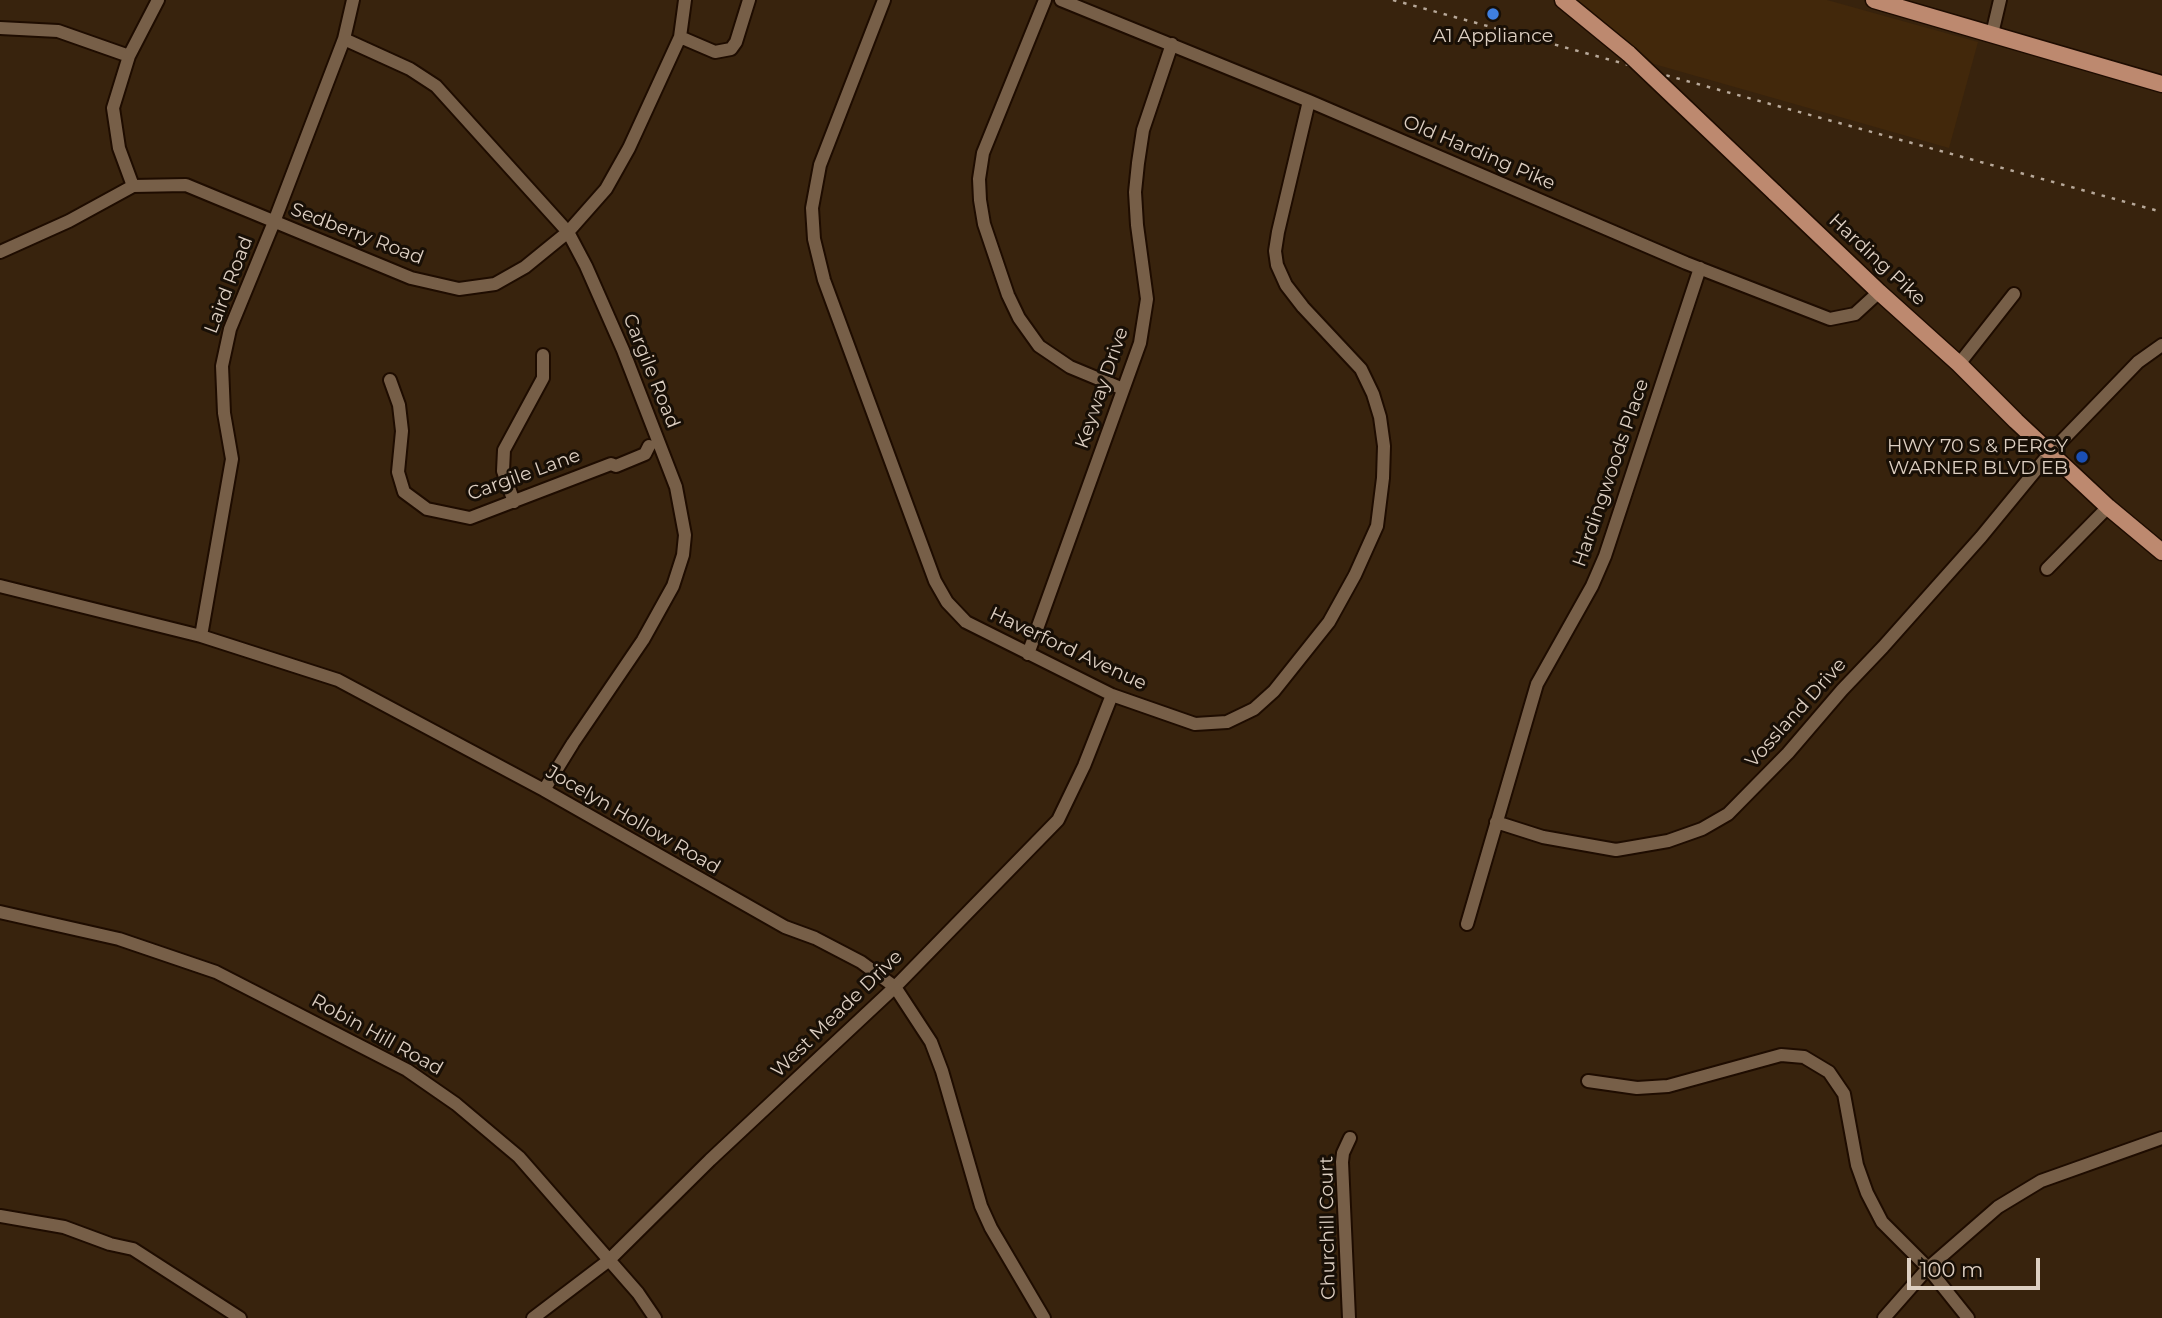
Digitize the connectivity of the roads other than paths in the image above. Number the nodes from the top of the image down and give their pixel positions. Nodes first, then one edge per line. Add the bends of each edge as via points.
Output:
1 (158, 0) edge
2 (354, 0) edge
3 (685, 0) edge
4 (749, 0) edge
5 (884, 0) edge
6 (1045, 0) edge
7 (1061, 0) edge
8 (1563, 0) edge
9 (1874, 0) edge
10 (2000, 0) edge
11 (0, 28) edge
12 (1992, 34) junction
13 (680, 37) junction
14 (344, 39) junction
15 (1172, 44) junction
16 (129, 56) junction
17 (2161, 82) edge
18 (1309, 101) junction
19 (133, 186) junction
20 (274, 222) junction
21 (568, 232) junction
22 (0, 252) edge
23 (1700, 268) junction
24 (1880, 292) junction
25 (2014, 294) dead end
26 (2162, 345) edge
27 (543, 355) dead end
28 (1959, 363) junction
29 (390, 380) dead end
30 (1123, 389) junction
31 (654, 444) junction
32 (2050, 453) junction
33 (514, 502) junction
34 (2108, 507) junction
35 (2162, 552) edge
36 (2047, 569) dead end
37 (0, 586) edge
38 (201, 636) junction
39 (1028, 654) junction
40 (1112, 695) junction
41 (544, 790) junction
42 (1496, 822) junction
43 (0, 912) edge
44 (1467, 924) dead end
45 (895, 987) junction
46 (1588, 1081) dead end
47 (1350, 1138) dead end
48 (2162, 1138) edge
49 (0, 1216) edge
50 (608, 1261) junction
51 (1928, 1268) junction
52 (240, 1318) edge
53 (533, 1318) edge
54 (655, 1318) edge
55 (1044, 1318) edge
56 (1349, 1318) edge
57 (1884, 1318) edge
58 (1968, 1318) edge

1 - 16 street
2 - 14 street, Laird Road
3 - 13 street, Sedberry Road
4 - 13 street via 731,49 715,51
5 - 39 street, Haverford Avenue via 820,164 812,208 814,239 824,280 935,581 966,622
6 - 30 street via 983,153 979,179 984,224 1008,295 1034,340 1054,358
7 - 15 street, Old Harding Pike
8 - 24 main road, Harding Pike, bridge via 1629,54
9 - 12 main road
10 - 12 street
11 - 16 street via 58,31
12 - 17 main road
13 - 21 street, Sedberry Road via 606,189
14 - 20 street, Laird Road
14 - 21 street, Cargile Road via 436,86
15 - 18 street, Old Harding Pike
15 - 30 street, Keyway Drive via 1143,131 1138,163 1137,225 1147,299 1140,343
16 - 19 street via 113,108 119,148
18 - 23 street, Old Harding Pike
18 - 40 street, Haverford Avenue via 1278,232 1277,265 1303,307 1361,369 1373,394 1384,446 1377,526 1329,622 1275,691 1254,709 1227,722 1195,724
19 - 20 street, Sedberry Road via 186,185
19 - 22 street, Sedberry Road
20 - 21 street, Sedberry Road via 411,278 460,289 495,284 525,267
20 - 38 street, Laird Road via 230,329 222,366 232,459
21 - 31 street, Cargile Road via 614,330
23 - 24 street, Old Harding Pike via 1830,318 1855,314
23 - 42 street, Hardingwoods Place via 1605,556 1537,684
24 - 28 main road, Harding Pike
25 - 28 street
26 - 32 street, Vossland Drive via 2138,362
27 - 33 street via 542,378 504,450 503,471
28 - 32 main road, Harding Pike
29 - 33 street, Cargile Lane via 399,405 398,472 404,492 427,509 470,518
30 - 39 street, Keyway Drive
31 - 33 street, Cargile Lane
31 - 41 street, Cargile Road via 676,487 685,535 683,555 673,586 643,640
32 - 34 main road, Harding Pike
32 - 42 street, Vossland Drive via 1883,647 1728,814 1702,829 1657,844 1616,849
34 - 35 main road, Harding Pike
34 - 36 street
37 - 38 street, Jocelyn Hollow Road
38 - 41 street, Jocelyn Hollow Road via 338,680
39 - 40 street, Haverford Avenue
40 - 45 street, West Meade Drive via 1058,820
41 - 45 street, Jocelyn Hollow Road via 785,927 861,962
42 - 44 street, Hardingwoods Place
43 - 50 street, Robin Hill Road via 120,939 216,972 407,1070 519,1157
45 - 50 street, West Meade Drive
45 - 55 street, Jocelyn Hollow Road via 932,1042 991,1228
46 - 51 street via 1668,1086 1781,1055 1804,1058 1829,1072 1844,1094 1857,1165 1882,1222
47 - 56 street, Churchill Court via 1342,1163
48 - 51 street via 2041,1181 1998,1207
49 - 52 street via 64,1227 133,1250
50 - 53 street, West Meade Drive
50 - 54 street, Robin Hill Road
51 - 57 street
51 - 58 street

